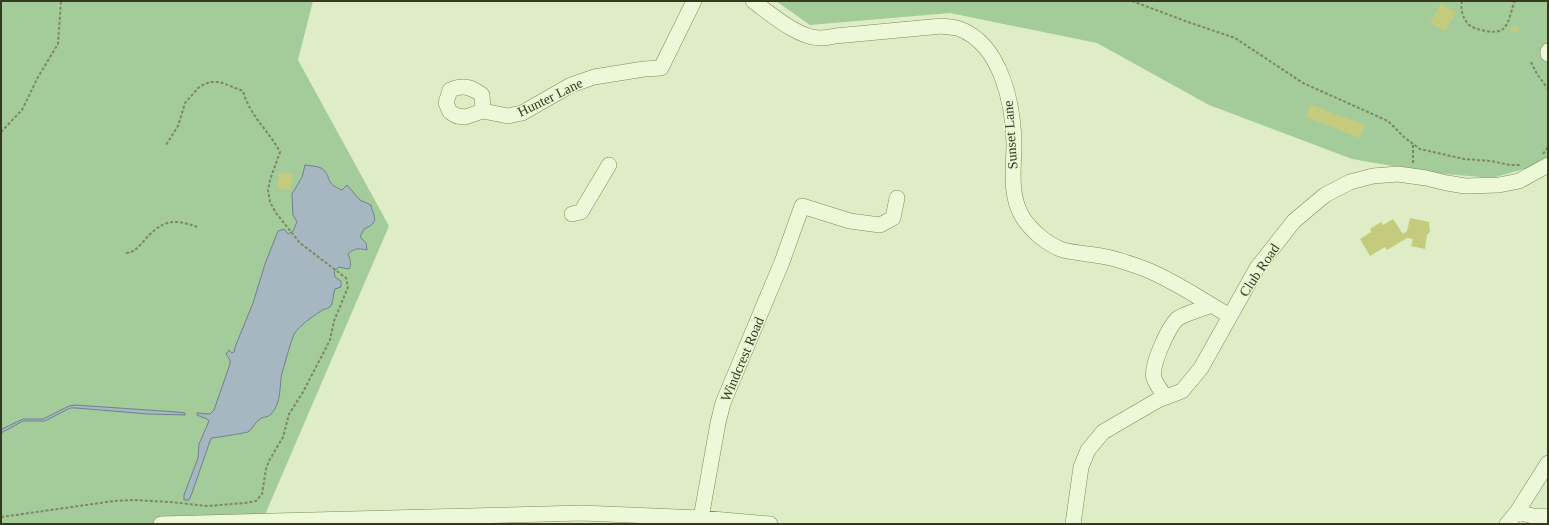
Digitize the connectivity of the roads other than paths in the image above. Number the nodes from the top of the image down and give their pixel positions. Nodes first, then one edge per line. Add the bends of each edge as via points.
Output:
1 (694, 1) edge
2 (753, 1) edge
3 (483, 111) dead end
4 (1544, 161) edge
5 (609, 166) dead end
6 (897, 198) dead end
7 (572, 214) dead end
8 (1211, 305) junction
9 (1230, 316) junction
10 (1165, 397) junction
11 (1548, 463) edge
12 (1517, 512) junction
13 (1548, 516) edge
14 (701, 518) junction
15 (525, 519) edge
16 (161, 524) edge
17 (770, 524) edge
18 (1072, 524) edge
19 (1507, 524) edge

1 - 3 street, Hunter Lane via 661,68 594,77 570,86 522,113 508,116
2 - 8 street, Sunset Lane via 793,30 812,37 942,26 958,28 972,35 982,44 999,68 1005,85 1014,141 1015,202 1030,227 1063,250 1110,258 1146,270
4 - 9 street, Club Road via 1518,181 1494,186 1465,186 1398,174 1373,176 1350,182 1325,195 1294,221 1262,262
5 - 7 street via 581,212
6 - 14 street, Windcrest Road via 893,218 880,225 850,221 802,206 782,262 723,404
8 - 9 street, Sunset Lane
8 - 10 street via 1177,319 1166,338 1153,372 1154,379
9 - 10 street, Club Road via 1201,368 1182,391
10 - 18 street, Club Road via 1103,432 1088,450 1081,467
11 - 12 street
12 - 13 street
12 - 19 street
14 - 15 street via 610,514
14 - 17 street
15 - 16 street

